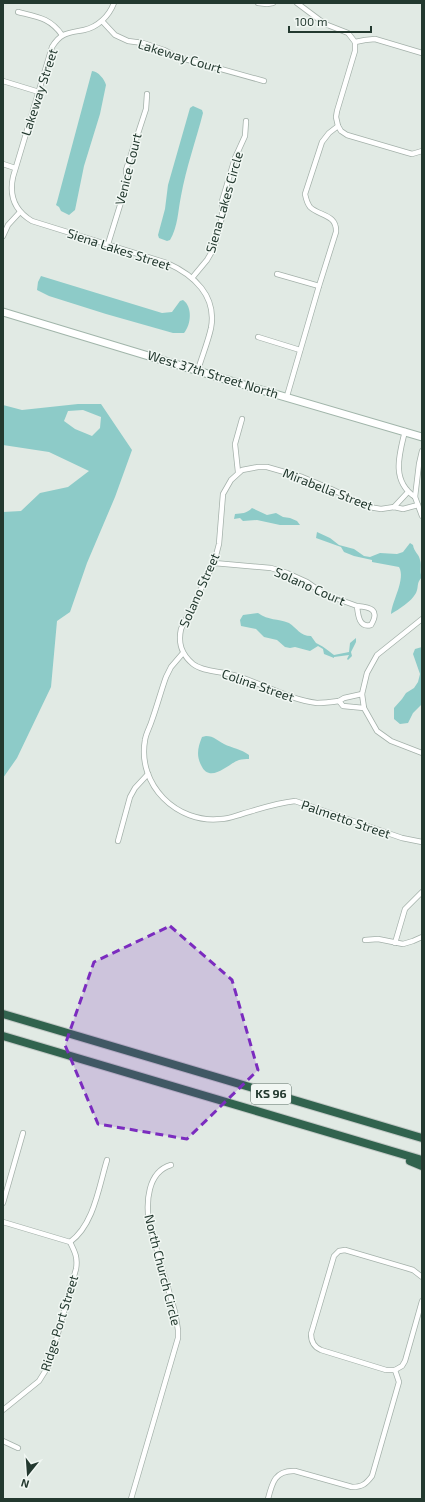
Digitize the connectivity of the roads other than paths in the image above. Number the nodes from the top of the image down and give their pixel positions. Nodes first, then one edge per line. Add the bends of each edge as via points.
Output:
1 (114, 3) edge
2 (258, 3) edge
3 (273, 3) edge
4 (296, 3) edge
5 (18, 12) dead end
6 (102, 21) junction
7 (62, 36) junction
8 (355, 42) junction
9 (422, 53) edge
10 (3, 81) edge
11 (264, 81) dead end
12 (38, 92) junction
13 (148, 94) dead end
14 (246, 121) dead end
15 (338, 126) junction
16 (422, 151) edge
17 (3, 164) edge
18 (15, 168) junction
19 (20, 212) junction
20 (3, 236) edge
21 (108, 244) junction
22 (277, 274) dead end
23 (192, 278) junction
24 (319, 286) junction
25 (3, 312) edge
26 (258, 337) dead end
27 (300, 350) junction
28 (198, 370) junction
29 (287, 396) junction
30 (242, 419) dead end
31 (405, 431) junction
32 (422, 436) edge
33 (422, 451) edge
34 (238, 472) junction
35 (408, 492) junction
36 (416, 497) junction
37 (418, 505) junction
38 (394, 507) junction
39 (422, 516) edge
40 (214, 563) junction
41 (357, 606) junction
42 (422, 619) edge
43 (183, 653) junction
44 (362, 694) junction
45 (339, 701) junction
46 (364, 708) junction
47 (422, 753) edge
48 (148, 774) junction
49 (118, 841) dead end
50 (422, 842) edge
51 (422, 892) edge
52 (422, 937) edge
53 (365, 940) dead end
54 (395, 943) junction
55 (3, 1014) edge
56 (3, 1036) edge
57 (353, 1118) junction
58 (324, 1131) junction
59 (23, 1133) dead end
60 (422, 1133) edge
61 (422, 1138) edge
62 (107, 1160) dead end
63 (422, 1160) edge
64 (171, 1165) dead end
65 (422, 1166) edge
66 (3, 1203) edge
67 (3, 1222) edge
68 (70, 1242) junction
69 (422, 1277) edge
70 (422, 1301) edge
71 (395, 1370) junction
72 (3, 1410) edge
73 (3, 1441) edge
74 (18, 1448) dead end
75 (131, 1499) edge
76 (268, 1499) edge

1 - 6 street, Lakeway Street
2 - 3 street
4 - 8 street via 325,24 348,33
5 - 7 street via 49,22
6 - 7 street, Lakeway Street via 86,30 69,32
6 - 11 street, Lakeway Court via 115,35 128,41 153,46 178,57
7 - 12 street, Lakeway Street via 52,47
8 - 9 street via 375,40
8 - 15 street via 355,51 336,114
10 - 12 street
12 - 18 street, Lakeway Street
13 - 21 street, Venice Court via 146,109 126,170 126,186
14 - 23 street, Siena Lakes Circle via 245,136 235,158 222,201 222,218 214,248
15 - 16 street via 347,135 412,154
15 - 24 street via 322,142 305,194 310,207 324,213 336,228
17 - 18 street
18 - 19 street, Lakeway Street via 12,194
19 - 20 street via 8,225
19 - 21 street, Siena Lakes Street via 39,224
21 - 23 street, Siena Lakes Street via 167,263 181,269
22 - 24 street
23 - 28 street, Siena Lakes Street via 208,298 212,316 211,329
24 - 27 street
25 - 28 street, West 37th Street North
26 - 27 street
27 - 29 street
28 - 29 street, West 37th Street North
29 - 31 street, West 37th Street North
30 - 34 street via 235,444
31 - 32 street, West 37th Street North
31 - 35 street via 399,453 398,470
33 - 36 street
34 - 38 street, Mirabella Street via 258,466 267,467 302,476 369,507
34 - 40 street, Solano Street via 223,494
35 - 36 street
35 - 38 street
36 - 37 street
37 - 38 street, Mirabella Street via 403,509
37 - 39 street
40 - 41 street, Solano Court via 271,568 306,582 324,594
40 - 43 street, Solano Street via 181,628 179,642
41 - 41 street, Solano Court via 358,617 363,625 371,625 375,613 367,607
42 - 44 street via 377,655
43 - 45 street, Colina Street via 200,668 248,679 298,699 319,703
43 - 48 street via 166,677 145,740 144,753
44 - 45 street, Colina Street
44 - 46 street
45 - 46 street, Colina Street via 343,706
46 - 47 street via 377,731 391,741
48 - 49 street via 130,798
48 - 50 street, Palmetto Street via 153,786 165,801 181,812 201,819 222,819 278,803 295,801 402,838
51 - 54 street via 404,909
52 - 54 street via 403,944
53 - 54 street via 378,939
55 - 57 highway, KS 96
56 - 58 highway, KS 96
57 - 60 highway
57 - 61 highway, KS 96
58 - 63 highway, KS 96
58 - 65 highway
59 - 66 street
62 - 68 street via 90,1217 84,1229
64 - 75 street, North Church Circle via 161,1170 154,1180 149,1191 148,1214 175,1312 178,1338
67 - 68 street
68 - 72 street, Ridge Port Street via 76,1253 76,1269 49,1365 36,1385
69 - 71 street via 413,1270 353,1251 339,1251 331,1263 311,1334 313,1344 321,1350 386,1370
70 - 71 street via 405,1360 402,1366
71 - 76 street via 399,1382 372,1476 368,1482 359,1487 352,1487 289,1471 275,1479
73 - 74 street

